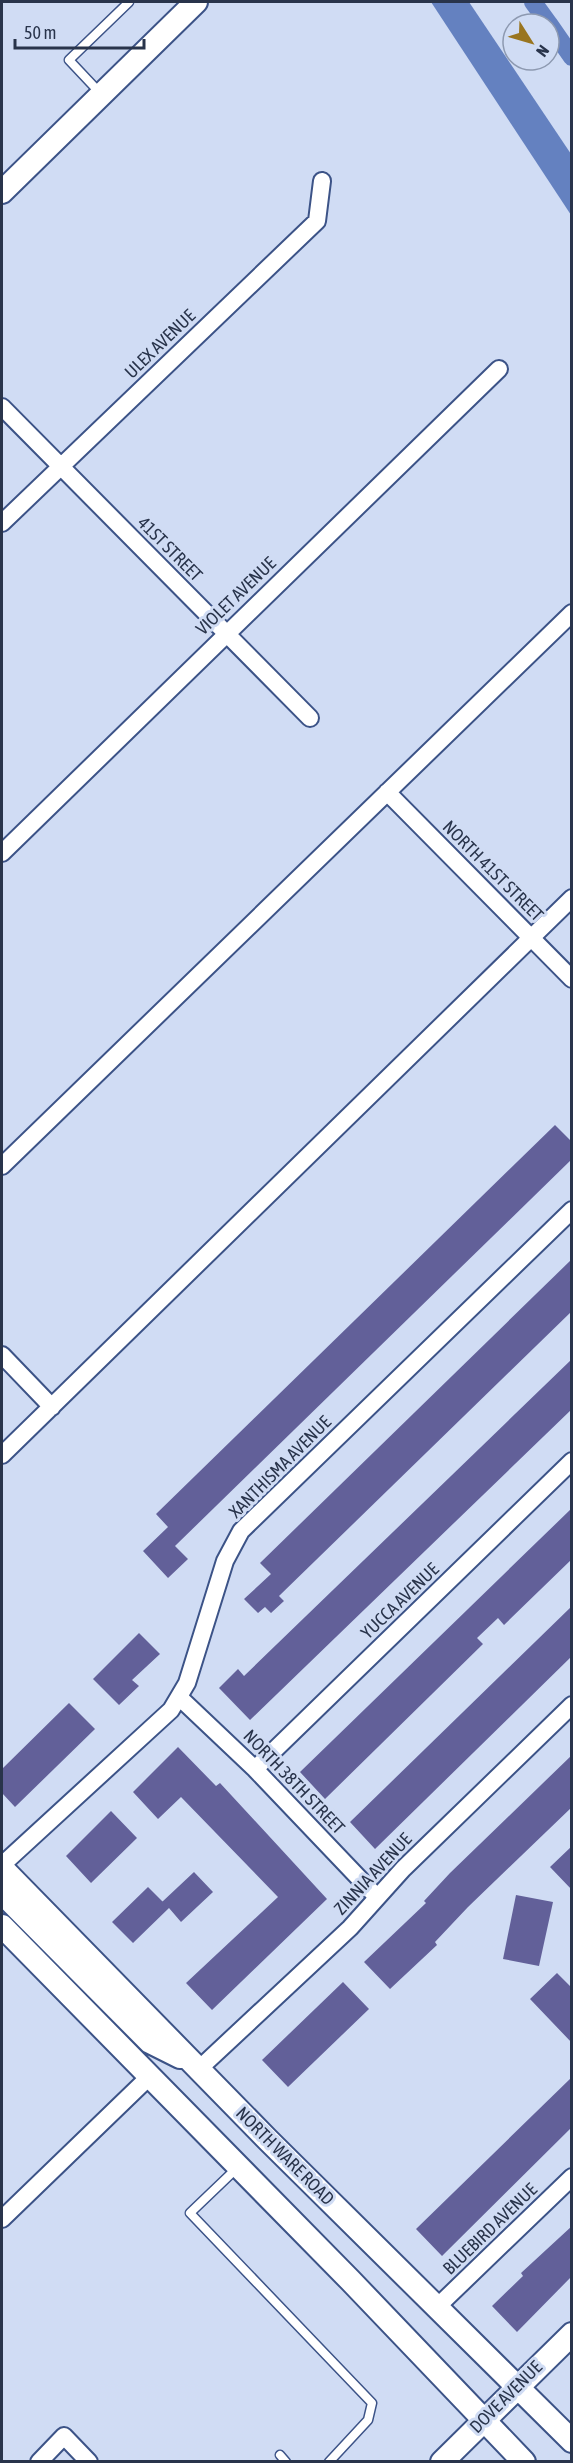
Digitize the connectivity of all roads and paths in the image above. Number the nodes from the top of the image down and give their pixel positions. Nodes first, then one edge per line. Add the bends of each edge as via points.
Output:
1 (129, 2) edge
2 (195, 2) edge
3 (101, 94) junction
4 (322, 181) dead end
5 (2, 192) edge
6 (499, 369) dead end
7 (2, 407) edge
8 (60, 466) junction
9 (2, 523) edge
10 (572, 612) edge
11 (225, 633) junction
12 (310, 718) dead end
13 (387, 792) junction
14 (2, 853) edge
15 (572, 898) edge
16 (532, 937) junction
17 (572, 979) edge
18 (2, 1166) edge
19 (572, 1210) edge
20 (2, 1355) edge
21 (52, 1407) junction
22 (2, 1455) edge
23 (572, 1461) edge
24 (180, 1697) junction
25 (572, 1705) edge
26 (255, 1769) junction
27 (2, 1866) edge
28 (2, 1893) edge
29 (377, 1897) junction
30 (2, 1926) edge
31 (200, 2068) junction
32 (149, 2077) junction
33 (238, 2168) junction
34 (572, 2177) edge
35 (2, 2219) edge
36 (436, 2308) junction
37 (572, 2334) edge
38 (516, 2387) junction
39 (484, 2420) junction
40 (572, 2441) edge
41 (39, 2462) edge
42 (89, 2462) edge
43 (329, 2462) edge
44 (442, 2462) edge
45 (524, 2462) edge

1 - 3 lane via 69,60
2 - 3 main road
3 - 5 main road
4 - 8 street, ULEX AVENUE via 317,221
6 - 11 street, VIOLET AVENUE
7 - 8 street, 41ST STREET
8 - 9 street, ULEX AVENUE
8 - 11 street, 41ST STREET
10 - 13 street
11 - 12 street, 41ST STREET
11 - 14 street, VIOLET AVENUE
13 - 16 street, NORTH 41ST STREET
13 - 18 street
15 - 16 street
16 - 17 street, NORTH 41ST STREET
16 - 21 street
19 - 24 street, XANTHISMA AVENUE via 241,1531 225,1561
20 - 21 street
21 - 22 street
23 - 26 street, YUCCA AVENUE
24 - 26 street, NORTH 38TH STREET
24 - 27 street, XANTHISMA AVENUE via 171,1710
25 - 29 street, ZINNIA AVENUE
26 - 29 street, NORTH 38TH STREET
27 - 31 main road, NORTH WARE ROAD
28 - 31 main road via 150,2042
29 - 31 street, ZINNIA AVENUE via 350,1928
30 - 32 main road
31 - 36 main road, NORTH WARE ROAD
32 - 33 main road
32 - 35 street
33 - 39 main road
33 - 43 lane via 190,2213 372,2403 368,2420
34 - 36 street, BLUEBIRD AVENUE
36 - 38 main road, NORTH WARE ROAD
37 - 38 main road, DOVE AVENUE
38 - 39 main road, DOVE AVENUE
38 - 40 main road, NORTH WARE ROAD
39 - 44 main road, DOVE AVENUE
39 - 45 main road
41 - 42 street via 64,2436

